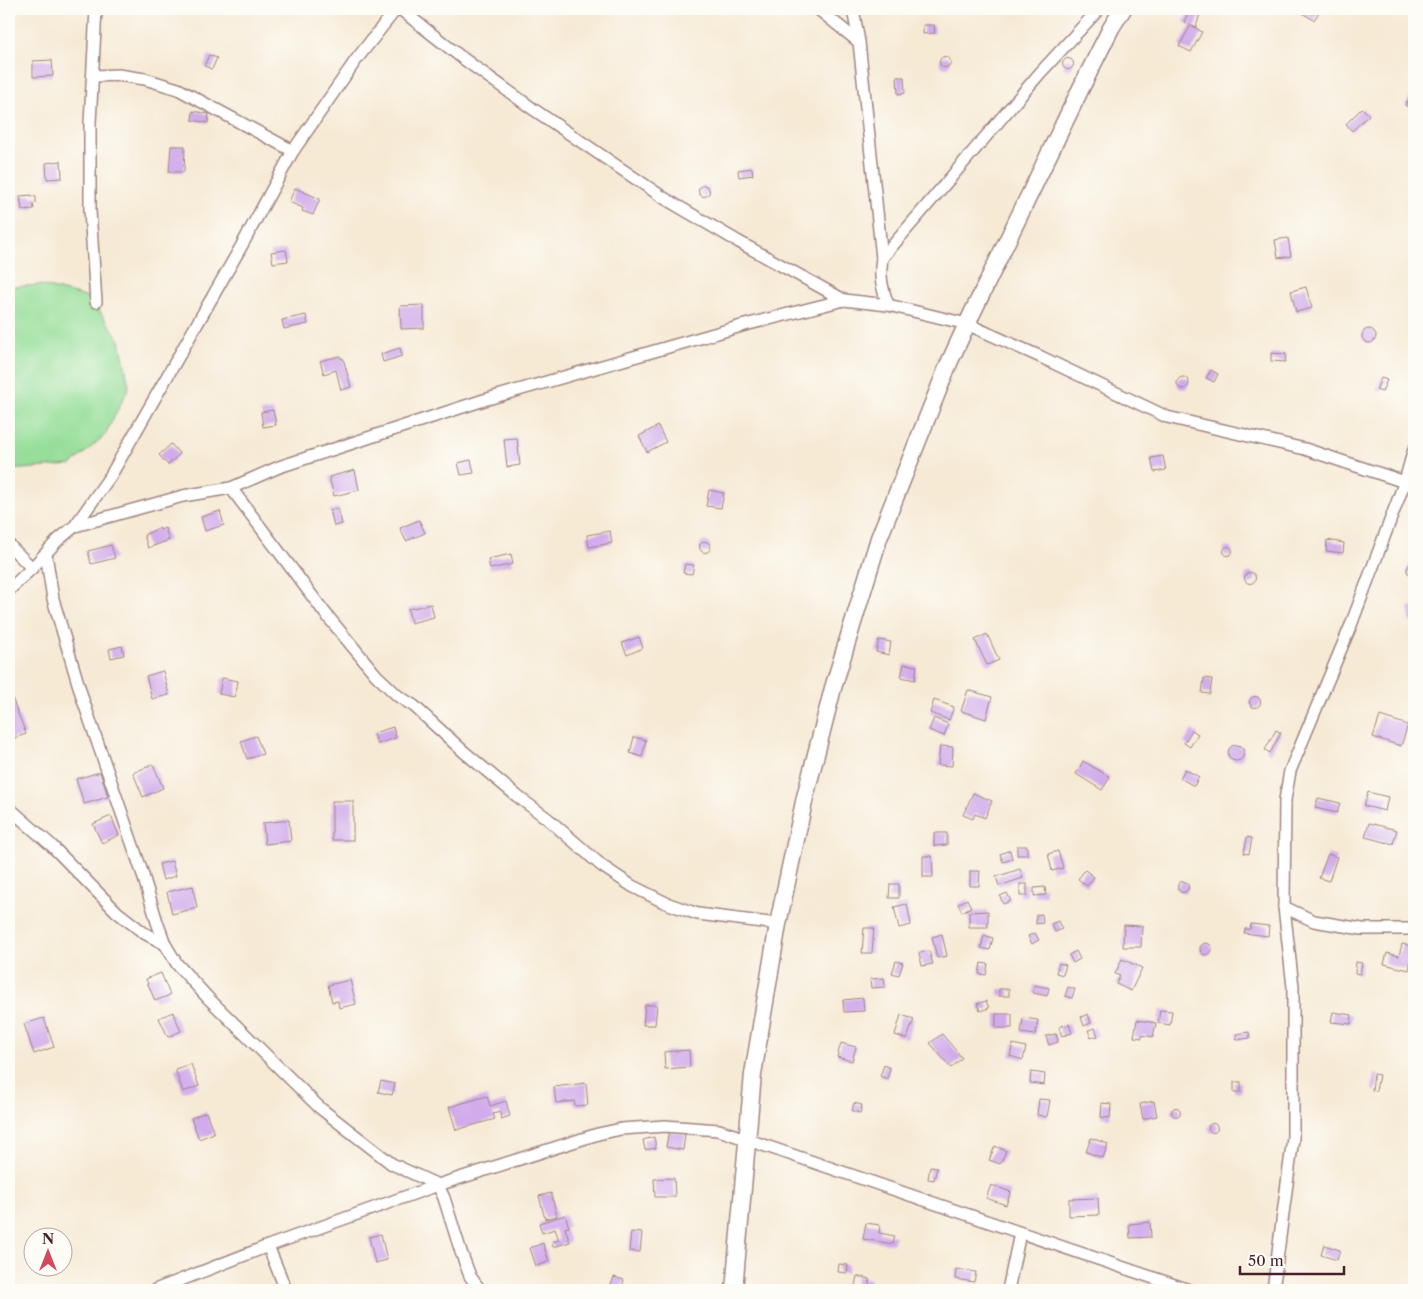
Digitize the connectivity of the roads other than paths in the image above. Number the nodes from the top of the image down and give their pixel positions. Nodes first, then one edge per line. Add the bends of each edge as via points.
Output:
1 (96, 9) edge
2 (396, 9) edge
3 (400, 9) edge
4 (818, 9) edge
5 (853, 9) edge
6 (1099, 9) edge
7 (1123, 9) edge
8 (859, 42) junction
9 (94, 76) junction
10 (293, 151) junction
11 (882, 258) junction
12 (844, 300) junction
13 (96, 302) dead end
14 (888, 305) junction
15 (967, 324) junction
16 (1414, 449) edge
17 (1410, 483) edge
18 (231, 488) junction
19 (75, 526) junction
20 (9, 545) edge
21 (46, 554) junction
22 (32, 568) junction
23 (9, 590) edge
24 (9, 808) edge
25 (1284, 907) junction
26 (778, 924) junction
27 (1414, 929) edge
28 (165, 944) junction
29 (747, 1140) junction
30 (438, 1185) junction
31 (1020, 1233) junction
32 (268, 1246) junction
33 (155, 1290) edge
34 (286, 1290) edge
35 (480, 1290) edge
36 (734, 1290) edge
37 (1008, 1290) edge
38 (1189, 1290) edge
39 (1272, 1290) edge

1 - 9 street
2 - 10 street
3 - 12 street via 532,109 664,198
4 - 8 street
5 - 8 street
6 - 11 street via 1040,72
7 - 15 street via 1081,88
8 - 11 street
9 - 10 street via 145,79 178,89
9 - 13 street via 90,123 90,211
10 - 19 street via 110,476
11 - 14 street via 881,284
12 - 14 street
12 - 18 street via 484,400 279,467
14 - 15 street
15 - 17 street via 1167,417 1305,449
15 - 26 street via 878,538 833,688 805,797
16 - 17 street
17 - 25 street via 1290,771 1284,800
18 - 19 street via 183,496
18 - 26 street via 324,613 376,675 602,866 632,886 698,914
19 - 21 street
20 - 22 street
21 - 22 street
21 - 28 street via 53,599 83,700
22 - 23 street
24 - 28 street via 117,912
25 - 27 street via 1314,921 1352,928
25 - 39 street via 1293,987 1293,1138
26 - 29 street via 753,1074
28 - 30 street via 177,964 208,998 320,1108 392,1164
29 - 30 street via 719,1130 665,1126 621,1129
29 - 31 street
29 - 36 street
30 - 32 street
30 - 35 street via 470,1276
31 - 37 street
31 - 38 street
32 - 33 street
32 - 34 street

